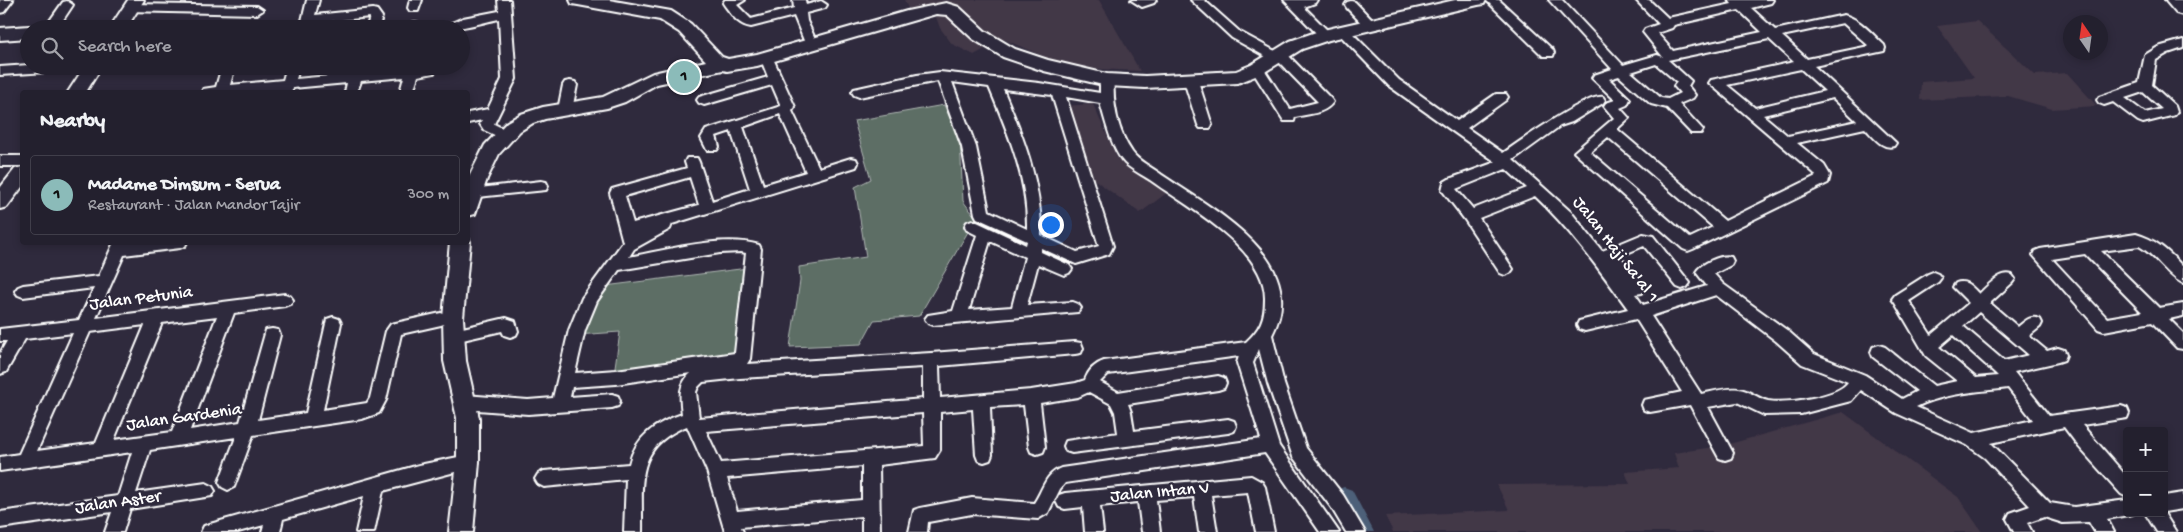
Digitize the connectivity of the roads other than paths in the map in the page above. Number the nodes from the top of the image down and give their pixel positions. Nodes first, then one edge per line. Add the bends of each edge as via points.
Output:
1 (7, 0) edge
2 (313, 0) edge
3 (504, 0) edge
4 (578, 0) edge
5 (739, 0) edge
6 (1137, 0) edge
7 (1150, 0) edge
8 (1197, 0) edge
9 (1311, 0) edge
10 (1492, 0) edge
11 (1555, 0) edge
12 (1642, 0) edge
13 (1767, 0) edge
14 (2174, 0) edge
15 (1470, 1) edge
16 (1738, 2) edge
17 (1292, 3) edge
18 (133, 4) edge
19 (67, 5) dead end
20 (799, 5) edge
21 (821, 5) dead end
22 (1351, 5) dead end
23 (0, 9) edge
24 (2183, 9) edge
25 (257, 10) dead end
26 (504, 14) junction
27 (56, 20) edge
28 (119, 20) edge
29 (308, 20) edge
30 (331, 20) edge
31 (375, 20) edge
32 (470, 21) edge
33 (1665, 22) junction
34 (1369, 24) junction
35 (1342, 30) junction
36 (20, 33) edge
37 (0, 34) edge
38 (1324, 34) junction
39 (1772, 34) junction
40 (811, 43) junction
41 (2183, 44) edge
42 (1548, 53) dead end
43 (1277, 55) junction
44 (761, 59) junction
45 (722, 64) junction
46 (1804, 64) junction
47 (1257, 69) junction
48 (20, 70) edge
49 (0, 71) edge
50 (1621, 71) junction
51 (88, 75) edge
52 (225, 75) edge
53 (291, 75) edge
54 (345, 75) edge
55 (357, 75) edge
56 (409, 75) edge
57 (937, 77) junction
58 (771, 80) junction
59 (1107, 80) junction
60 (1191, 81) junction
61 (994, 84) junction
62 (570, 85) dead end
63 (2145, 86) junction
64 (287, 89) edge
65 (78, 90) edge
66 (218, 90) edge
67 (264, 90) edge
68 (352, 90) edge
69 (408, 90) edge
70 (1057, 91) junction
71 (859, 92) dead end
72 (1835, 93) junction
73 (1501, 97) dead end
74 (1106, 99) junction
75 (704, 100) dead end
76 (1598, 100) dead end
77 (1670, 103) junction
78 (565, 110) junction
79 (782, 110) junction
80 (492, 113) junction
81 (1753, 113) junction
82 (470, 118) edge
83 (1868, 123) junction
84 (1462, 124) junction
85 (1205, 125) dead end
86 (736, 126) junction
87 (1609, 130) junction
88 (1696, 130) dead end
89 (504, 134) junction
90 (1786, 141) junction
91 (1889, 143) dead end
92 (712, 147) dead end
93 (0, 161) edge
94 (20, 161) edge
95 (1509, 161) junction
96 (851, 163) dead end
97 (814, 173) junction
98 (20, 177) edge
99 (541, 186) dead end
100 (1538, 189) junction
101 (758, 191) junction
102 (0, 202) edge
103 (470, 202) edge
104 (708, 206) junction
105 (1470, 216) junction
106 (1724, 228) junction
107 (628, 237) junction
108 (135, 245) edge
109 (460, 245) edge
110 (120, 246) edge
111 (1034, 246) junction
112 (2088, 247) junction
113 (1605, 256) junction
114 (1726, 261) dead end
115 (613, 265) junction
116 (1064, 269) dead end
117 (1505, 269) dead end
118 (2183, 277) edge
119 (1934, 278) dead end
120 (2007, 279) dead end
121 (105, 281) junction
122 (1682, 283) dead end
123 (1718, 288) junction
124 (1961, 288) dead end
125 (1638, 289) dead end
126 (23, 291) dead end
127 (285, 300) dead end
128 (1981, 302) junction
129 (228, 308) junction
130 (1073, 308) dead end
131 (2183, 310) edge
132 (1018, 312) junction
133 (1641, 314) junction
134 (2156, 315) junction
135 (959, 317) junction
136 (156, 318) junction
137 (933, 319) dead end
138 (332, 323) dead end
139 (2034, 323) dead end
140 (1585, 325) dead end
141 (84, 326) junction
142 (1953, 326) junction
143 (447, 328) junction
144 (510, 331) dead end
145 (20, 333) junction
146 (2, 335) dead end
147 (272, 335) dead end
148 (1264, 335) junction
149 (2018, 336) junction
150 (2183, 343) edge
151 (1930, 346) junction
152 (1075, 348) dead end
153 (1250, 348) junction
154 (1879, 352) dead end
155 (931, 360) junction
156 (0, 367) edge
157 (2006, 374) junction
158 (1859, 380) junction
159 (565, 382) junction
160 (1218, 383) dead end
161 (1092, 384) junction
162 (1974, 386) junction
163 (1931, 393) junction
164 (1031, 397) junction
165 (1117, 399) junction
166 (1695, 399) junction
167 (612, 400) dead end
168 (981, 401) junction
169 (465, 402) junction
170 (560, 404) junction
171 (931, 405) junction
172 (1650, 405) dead end
173 (1902, 408) junction
174 (2121, 413) dead end
175 (2068, 419) junction
176 (313, 420) junction
177 (694, 421) junction
178 (2046, 424) junction
179 (1228, 426) dead end
180 (247, 429) junction
181 (178, 438) junction
182 (1127, 440) junction
183 (1974, 440) junction
184 (144, 444) junction
185 (1270, 445) junction
186 (1072, 446) dead end
187 (1037, 447) dead end
188 (102, 450) junction
189 (1725, 453) dead end
190 (984, 456) dead end
191 (870, 459) junction
192 (24, 460) junction
193 (468, 462) junction
194 (0, 464) edge
195 (636, 471) junction
196 (716, 472) junction
197 (544, 479) dead end
198 (228, 482) dead end
199 (2123, 485) edge
200 (374, 486) junction
201 (1202, 490) junction
202 (206, 491) dead end
203 (1146, 494) junction
204 (1091, 499) junction
205 (1065, 501) dead end
206 (2183, 501) edge
207 (122, 503) junction
208 (2168, 503) edge
209 (871, 506) junction
210 (2123, 508) edge
211 (2044, 509) junction
212 (2092, 512) junction
213 (275, 514) junction
214 (2157, 517) edge
215 (0, 520) edge
216 (732, 526) edge
217 (114, 532) edge
218 (210, 532) edge
219 (272, 532) edge
220 (365, 532) edge
221 (461, 532) edge
222 (633, 532) edge
223 (871, 532) edge
224 (918, 532) edge
225 (1094, 532) edge
226 (1151, 532) edge
227 (1208, 532) edge
228 (1265, 532) edge
229 (1330, 532) edge
230 (1356, 532) edge
231 (2024, 532) edge
232 (2105, 532) edge
233 (2167, 532) edge

1 - 23 street
2 - 29 street
3 - 26 street
4 - 45 main road via 665,15 685,28
5 - 20 street via 729,3 745,22 751,23
6 - 7 street via 1142,3
8 - 43 street via 1236,34
9 - 17 street
10 - 42 street
11 - 50 street
12 - 33 street
13 - 16 street
14 - 24 highway
15 - 34 main road
16 - 33 street
16 - 39 street
17 - 38 street
18 - 25 street
18 - 28 main road
19 - 27 street
20 - 21 street
20 - 40 street via 801,21
22 - 34 street
26 - 32 street
26 - 80 street via 509,79
30 - 31 street via 373,13
33 - 39 street via 1668,27 1649,32 1670,56
34 - 35 main road
35 - 38 main road
35 - 84 street, Jalan Haji Sa'al 1 via 1394,83
36 - 37 main road
38 - 43 main road
39 - 46 street
39 - 46 street via 1846,19 1879,48
40 - 44 main road
40 - 59 main road via 946,8 989,42 1010,52 1044,65
41 - 63 street via 2150,58
43 - 47 main road
43 - 47 street via 1326,102 1320,107 1288,116
44 - 45 main road via 736,65
44 - 58 street
45 - 78 main road via 663,77 607,102
46 - 72 street
46 - 81 street via 1716,83
47 - 60 main road via 1238,77
48 - 49 street
50 - 77 street via 1656,101
50 - 77 street via 1660,60 1684,81 1681,86 1688,95
50 - 87 street via 1598,79 1624,100 1612,106 1622,118
51 - 65 main road
52 - 66 street
53 - 64 street
54 - 64 street
55 - 68 street
56 - 69 street
57 - 61 street
57 - 71 street
57 - 111 street via 947,90 969,147 981,212
58 - 75 street
58 - 79 street
59 - 60 main road
59 - 74 street
60 - 85 street
61 - 70 street
61 - 111 street via 1017,138 1029,187 1035,228
62 - 78 street
63 - 63 street via 2170,112 2140,117 2111,99
64 - 67 street
70 - 74 street
70 - 111 street via 1106,246 1104,250 1076,258
72 - 81 street
72 - 83 street
73 - 84 street
74 - 148 street via 1127,157 1227,227 1246,242 1262,262 1273,291 1271,322
76 - 95 street via 1567,120 1563,128
77 - 88 street
78 - 89 main road via 534,116
79 - 86 street
79 - 97 street
80 - 82 street
80 - 89 street via 487,124 489,128
81 - 90 street
83 - 90 street
83 - 91 street
84 - 95 street, Jalan Haji Sa'al 1
86 - 92 street via 711,133 708,138
86 - 101 street
87 - 106 street
87 - 106 street via 1581,152 1688,245
89 - 103 main road via 485,158
90 - 106 street via 1821,172 1823,179
93 - 94 street
95 - 100 street, Jalan Haji Sa'al 1
95 - 105 street via 1449,186
96 - 97 street
97 - 101 street
98 - 102 main road
99 - 103 street
100 - 105 street
100 - 113 street, Jalan Haji Sa'al 1
101 - 104 street
104 - 107 street via 676,217 652,233
104 - 107 street via 693,166 617,193
105 - 117 street
107 - 115 street
108 - 110 street
109 - 143 main road via 454,300
110 - 121 street
111 - 116 street
111 - 132 street
111 - 135 street via 979,229
112 - 118 street via 2144,241
112 - 134 street
112 - 134 street via 2040,255 2104,326
113 - 122 street via 1648,240
113 - 125 street
113 - 133 street, Jalan Haji Sa'al 1
114 - 123 street via 1704,272
115 - 159 street via 582,312
115 - 159 street via 720,247 754,249 742,359
119 - 151 street via 1900,299
120 - 128 street
121 - 126 street
121 - 141 street
123 - 133 street
123 - 158 street via 1808,359
124 - 128 street
127 - 129 street, Jalan Petunia
128 - 142 street
128 - 149 street
129 - 136 street, Jalan Petunia
129 - 181 street
130 - 132 street
131 - 134 street
132 - 135 street
133 - 140 street
133 - 166 street, Jalan Haji Sa'al 1
134 - 150 street
135 - 137 street
136 - 141 street, Jalan Petunia
136 - 188 street
138 - 176 street
139 - 149 street
141 - 145 street, Jalan Petunia
141 - 192 street
142 - 151 street
142 - 157 street
143 - 144 street via 506,324
143 - 169 main road
143 - 176 street, Jalan Gardenia via 394,331 378,400 373,408
145 - 146 street, Jalan Petunia
145 - 156 street
147 - 180 street
148 - 153 street
148 - 230 street via 1276,384 1299,452 1337,501
149 - 157 street via 2051,356
151 - 162 street via 1936,355
152 - 155 street
153 - 161 street via 1104,368 1093,378
153 - 185 street via 1245,363
154 - 163 street
155 - 171 street
155 - 177 street via 700,376 691,382 688,392
157 - 162 street
157 - 178 street
158 - 166 street via 1845,396 1801,407 1764,408 1734,394
158 - 173 street
159 - 170 street
160 - 165 street
161 - 164 street via 1078,390
161 - 165 street via 1097,390
162 - 163 street
163 - 173 street via 1916,397
164 - 168 street
164 - 187 street
165 - 182 street via 1123,412
166 - 172 street
166 - 189 street, Jalan Haji Sa'al 1
167 - 170 street
168 - 171 street
168 - 190 street
169 - 170 street via 528,406
169 - 193 main road
171 - 177 street
171 - 191 street via 932,450 925,454
173 - 183 street
174 - 175 street
175 - 178 street
175 - 199 street
176 - 180 street, Jalan Gardenia
177 - 195 street via 665,428 645,445
177 - 196 street
178 - 183 street
179 - 182 street
180 - 181 street, Jalan Gardenia
180 - 198 street
181 - 184 street, Jalan Gardenia
182 - 186 street
183 - 211 street via 1991,453
184 - 188 street, Jalan Gardenia
184 - 207 street
185 - 224 street via 1061,476 1055,480 1038,511 972,506 927,513 920,516
185 - 229 street
188 - 192 street, Jalan Gardenia
191 - 196 street
191 - 209 street
192 - 194 street, Jalan Gardenia
193 - 200 street
193 - 221 main road
195 - 197 street
195 - 222 street
196 - 216 street
200 - 213 street
200 - 220 street
201 - 203 street, Jalan Intan V
201 - 227 street
201 - 228 street, Jalan Intan V via 1254,485
202 - 207 street, Jalan Aster
203 - 204 street, Jalan Intan V
203 - 226 street
204 - 205 street, Jalan Intan V
204 - 225 street
206 - 208 street
207 - 215 street, Jalan Aster
207 - 217 street
209 - 216 street
209 - 223 street
210 - 212 street
211 - 212 street via 2064,516
211 - 231 street via 2016,519
212 - 232 street
213 - 218 street
213 - 219 street
214 - 233 street

